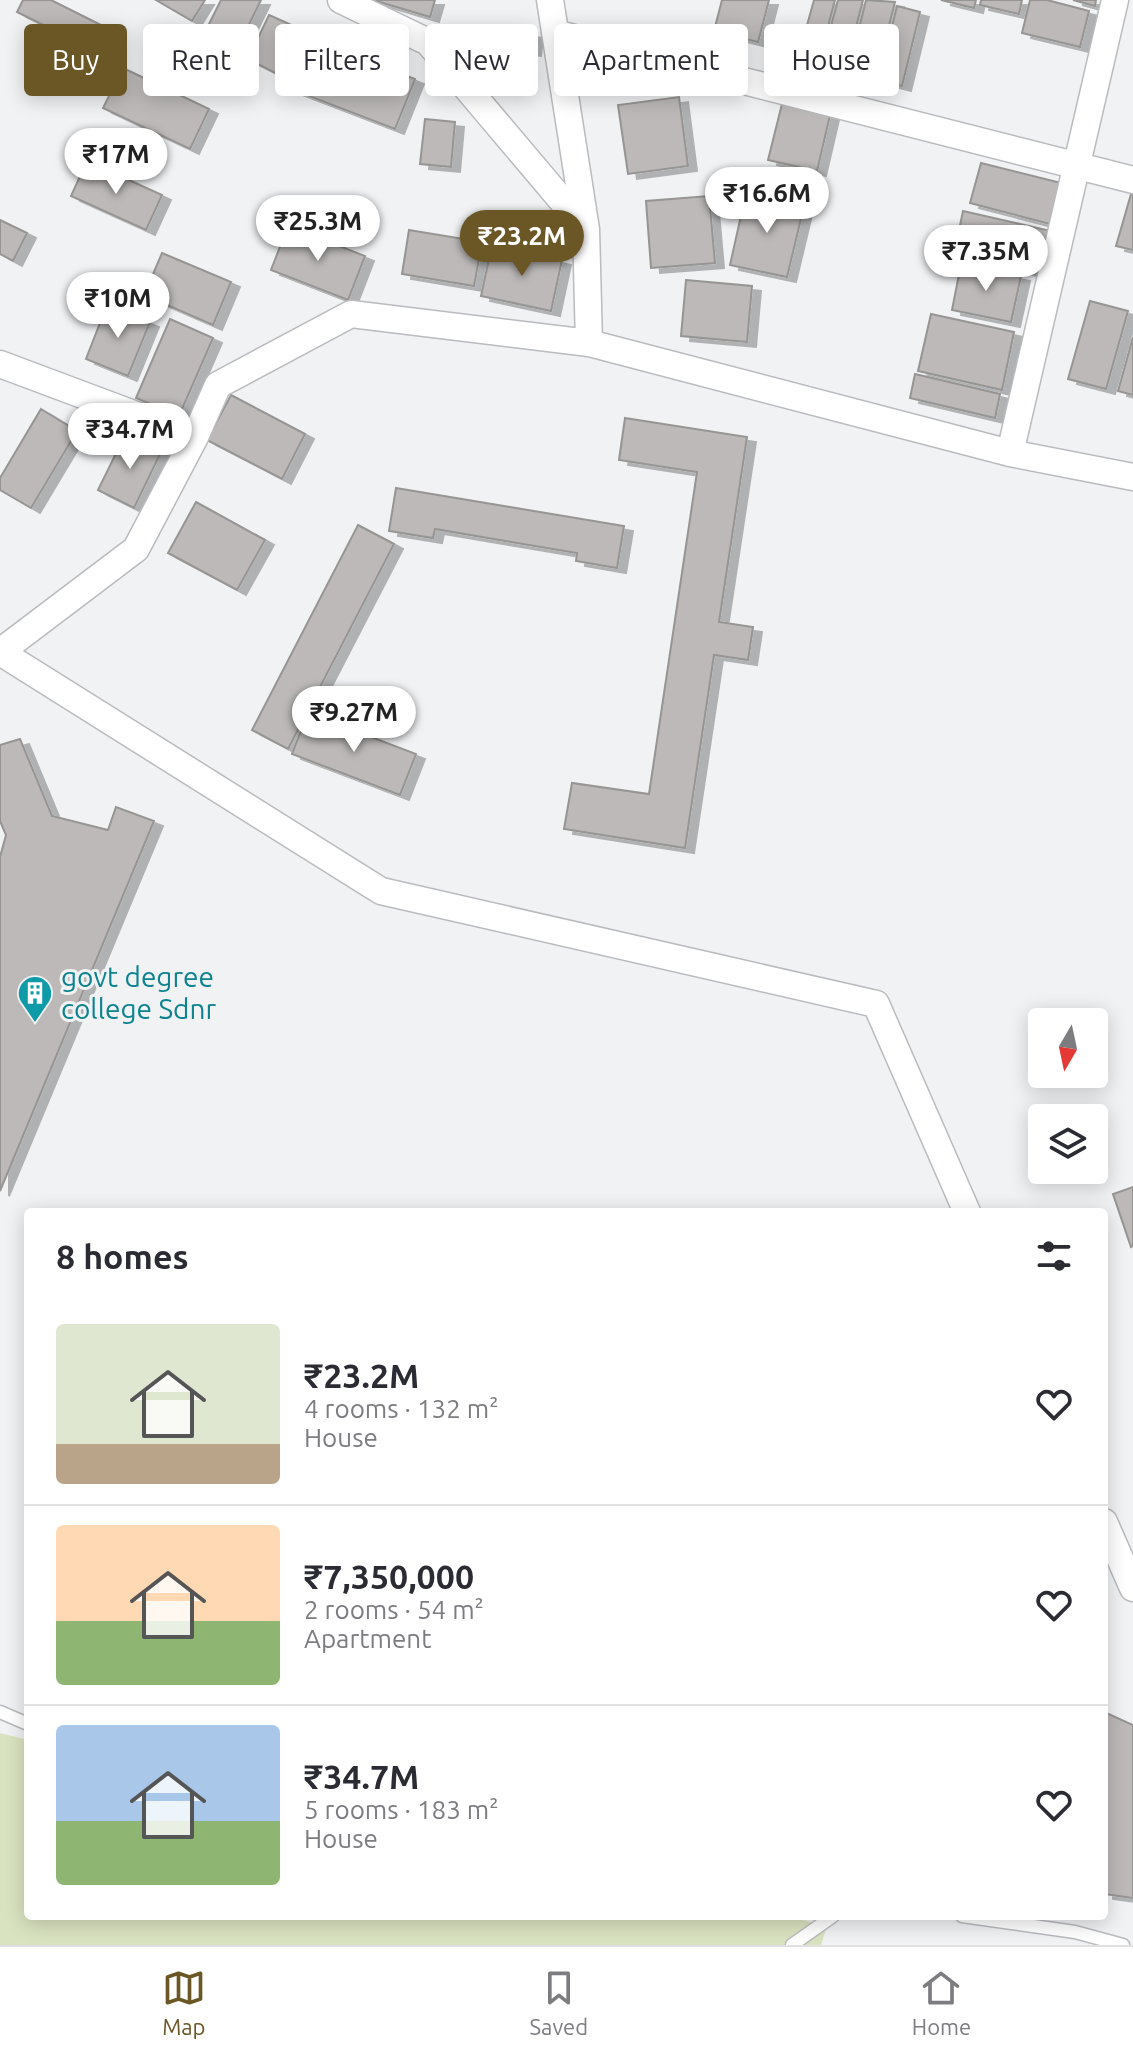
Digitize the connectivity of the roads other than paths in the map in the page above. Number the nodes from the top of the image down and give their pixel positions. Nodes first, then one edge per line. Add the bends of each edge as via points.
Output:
1 (341, 0) edge
2 (550, 0) edge
3 (1115, 0) edge
4 (554, 26) edge
5 (748, 82) edge
6 (565, 96) edge
7 (1078, 166) junction
8 (1133, 180) edge
9 (586, 229) junction
10 (589, 343) junction
11 (0, 364) edge
12 (195, 437) junction
13 (1010, 453) junction
14 (1133, 477) edge
15 (0, 652) edge
16 (965, 1208) edge
17 (1108, 1531) edge
18 (1133, 1588) edge
19 (0, 1712) edge
20 (24, 1722) edge
21 (827, 1920) edge
22 (990, 1920) edge
23 (792, 1945) edge
24 (1123, 1945) edge

1 - 9 street via 428,42
2 - 4 street
3 - 7 street
5 - 7 street
6 - 9 street
7 - 8 street
7 - 13 street
9 - 10 street
10 - 12 street via 351,314 218,385
10 - 13 street
11 - 12 street
12 - 15 street via 136,549
13 - 14 street
15 - 16 street via 381,891 876,1004
17 - 18 street
19 - 20 lane
21 - 23 lane
22 - 24 lane

